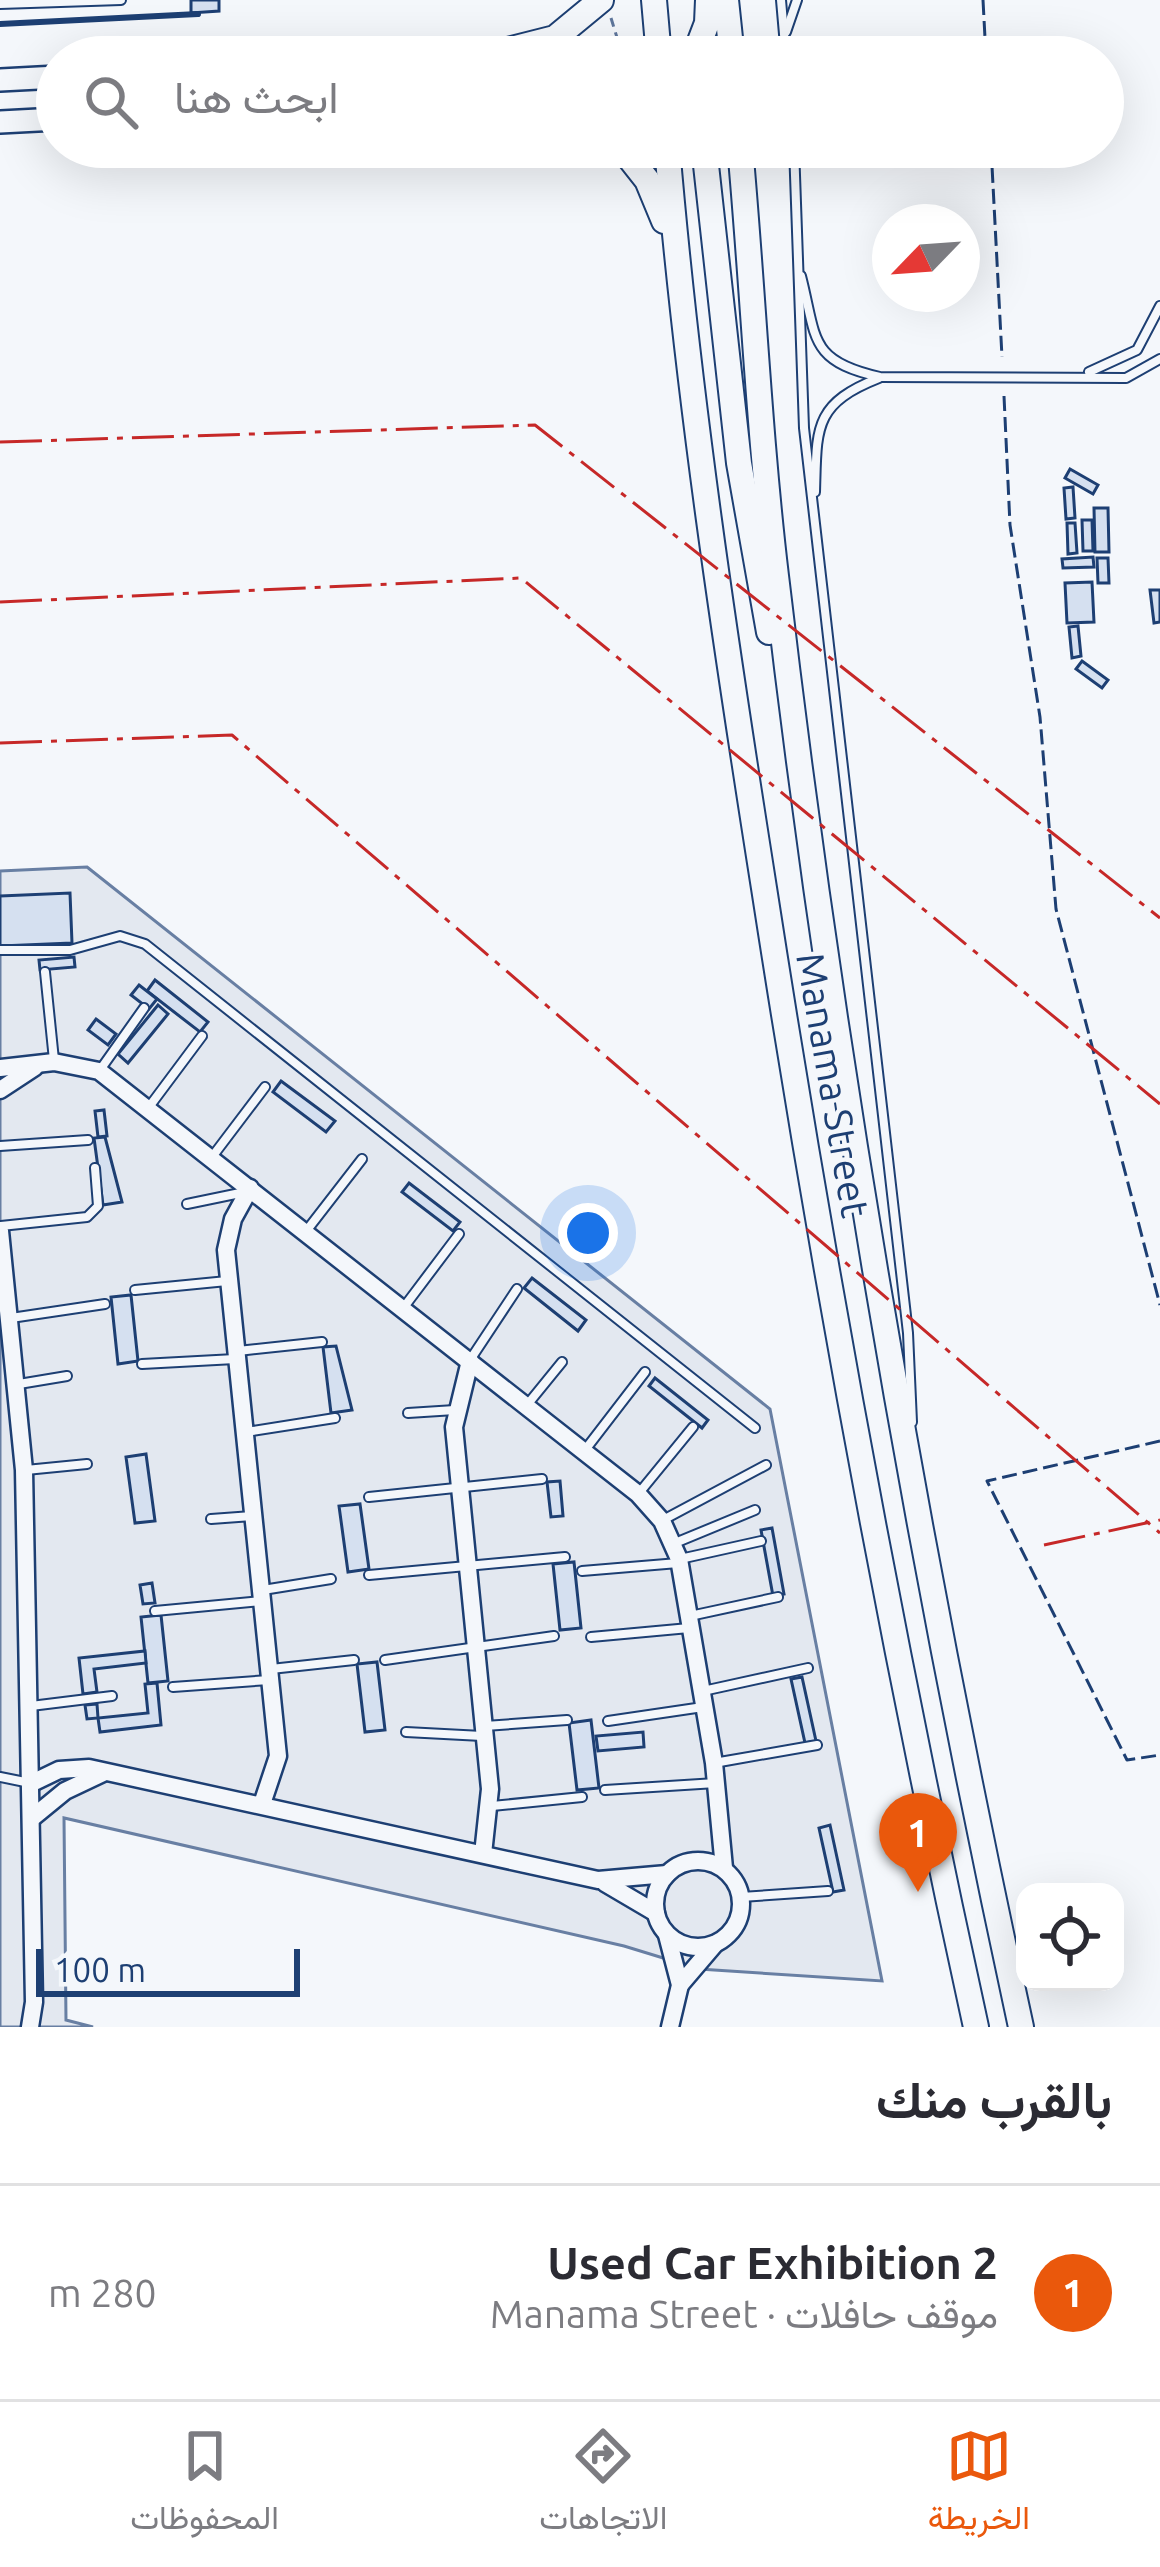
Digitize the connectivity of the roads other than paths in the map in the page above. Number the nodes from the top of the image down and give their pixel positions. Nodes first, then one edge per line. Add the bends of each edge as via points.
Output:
1 (122, 0) edge
2 (654, 0) edge
3 (707, 0) edge
4 (726, 0) edge
5 (781, 0) edge
6 (797, 0) edge
7 (599, 3) edge
8 (0, 4) edge
9 (558, 36) edge
10 (657, 36) edge
11 (701, 36) edge
12 (730, 36) edge
13 (784, 36) edge
14 (785, 36) edge
15 (36, 78) edge
16 (0, 80) edge
17 (36, 120) edge
18 (0, 122) edge
19 (638, 168) edge
20 (669, 168) edge
21 (706, 168) edge
22 (742, 168) edge
23 (795, 168) edge
24 (798, 262) junction
25 (1160, 306) edge
26 (681, 315) junction
27 (1160, 359) edge
28 (1082, 374) junction
29 (880, 377) junction
30 (812, 510) junction
31 (796, 739) junction
32 (0, 950) edge
33 (45, 972) dead end
34 (144, 1008) dead end
35 (202, 1036) dead end
36 (47, 1062) junction
37 (0, 1068) edge
38 (99, 1071) junction
39 (265, 1088) dead end
40 (0, 1090) edge
41 (149, 1106) junction
42 (88, 1140) dead end
43 (0, 1146) edge
44 (212, 1157) junction
45 (362, 1159) dead end
46 (95, 1168) dead end
47 (248, 1190) junction
48 (187, 1204) dead end
49 (0, 1229) edge
50 (306, 1231) junction
51 (459, 1234) dead end
52 (229, 1280) junction
53 (3, 1284) edge
54 (517, 1289) dead end
55 (135, 1290) dead end
56 (105, 1304) dead end
57 (403, 1308) junction
58 (11, 1318) junction
59 (322, 1342) dead end
60 (236, 1355) junction
61 (470, 1361) junction
62 (562, 1362) dead end
63 (142, 1364) dead end
64 (645, 1372) dead end
65 (67, 1376) dead end
66 (17, 1384) junction
67 (526, 1406) junction
68 (455, 1410) junction
69 (408, 1413) dead end
70 (335, 1418) dead end
71 (693, 1427) dead end
72 (755, 1428) dead end
73 (244, 1432) junction
74 (584, 1452) junction
75 (87, 1464) dead end
76 (766, 1465) dead end
77 (24, 1470) junction
78 (909, 1471) junction
79 (542, 1479) dead end
80 (460, 1487) junction
81 (638, 1494) junction
82 (369, 1497) dead end
83 (755, 1510) dead end
84 (253, 1516) junction
85 (211, 1519) dead end
86 (662, 1521) junction
87 (761, 1541) dead end
88 (677, 1555) junction
89 (565, 1557) dead end
90 (467, 1566) junction
91 (582, 1570) dead end
92 (370, 1576) dead end
93 (332, 1579) dead end
94 (261, 1595) junction
95 (778, 1598) dead end
96 (155, 1611) dead end
97 (689, 1622) junction
98 (554, 1636) dead end
99 (591, 1637) dead end
100 (476, 1648) junction
101 (354, 1660) dead end
102 (385, 1660) dead end
103 (808, 1668) dead end
104 (270, 1675) junction
105 (173, 1687) dead end
106 (112, 1696) dead end
107 (703, 1699) junction
108 (30, 1706) junction
109 (567, 1720) dead end
110 (608, 1721) dead end
111 (484, 1731) junction
112 (406, 1732) dead end
113 (817, 1745) dead end
114 (714, 1763) junction
115 (104, 1772) junction
116 (0, 1777) edge
117 (32, 1783) junction
118 (717, 1784) junction
119 (605, 1790) dead end
120 (582, 1797) dead end
121 (262, 1804) junction
122 (490, 1806) junction
123 (717, 1814) junction
124 (32, 1818) junction
125 (483, 1854) junction
126 (689, 1861) junction
127 (724, 1868) junction
128 (667, 1874) junction
129 (598, 1880) junction
130 (828, 1891) dead end
131 (741, 1898) junction
132 (656, 1913) junction
133 (666, 1933) junction
134 (715, 1944) junction
135 (680, 1984) junction
136 (34, 2002) junction
137 (19, 2027) edge
138 (30, 2027) edge
139 (41, 2027) edge
140 (670, 2027) edge
141 (976, 2027) edge
142 (1021, 2027) edge

1 - 8 lane
2 - 10 main road
3 - 11 main road
4 - 12 main road
5 - 13 lane
6 - 14 lane
7 - 9 main road
15 - 16 main road
17 - 18 main road
19 - 26 main road via 662,210
20 - 26 main road, Manama Street
21 - 31 main road via 747,521
22 - 31 main road, Manama Street
23 - 24 lane
24 - 29 lane via 824,355
24 - 30 lane
25 - 28 lane via 1137,350
26 - 141 main road, Manama Street via 785,1027 880,1564
27 - 28 lane via 1126,378
28 - 29 lane
29 - 30 lane via 848,390 825,412
30 - 78 lane via 908,1334
31 - 78 main road, Manama Street via 833,1026
32 - 72 lane via 70,950 120,935 139,940
33 - 36 lane
34 - 38 lane
35 - 41 lane
36 - 37 street
36 - 38 street
36 - 40 street
38 - 41 street
39 - 44 lane
41 - 44 street
42 - 43 lane
44 - 47 street
45 - 50 lane
46 - 49 lane via 98,1206 87,1217
47 - 48 lane
47 - 50 street
47 - 52 street via 232,1219
49 - 53 street
50 - 57 street
51 - 57 lane
52 - 55 lane
52 - 60 street
53 - 58 street
54 - 61 lane
56 - 58 lane
57 - 61 street
58 - 66 street
59 - 60 lane
60 - 63 lane
60 - 73 street
61 - 67 street
61 - 68 street
62 - 67 lane
64 - 74 lane
65 - 66 lane
66 - 77 street
67 - 74 street
68 - 69 lane
68 - 80 street
70 - 73 lane
71 - 81 lane
73 - 84 street
74 - 81 street
75 - 77 lane
76 - 86 lane
77 - 108 street
78 - 142 main road, Manama Street
79 - 80 lane
80 - 82 lane
80 - 90 street
81 - 86 street
83 - 88 lane
84 - 85 lane
84 - 94 street
86 - 88 street
87 - 88 lane
88 - 91 lane
88 - 97 street
89 - 90 lane
90 - 92 lane
90 - 100 street
93 - 94 lane
94 - 96 lane
94 - 104 street
95 - 97 lane
97 - 99 lane
97 - 107 street
98 - 100 lane
100 - 102 lane
100 - 111 street
101 - 104 lane
103 - 107 lane
104 - 105 lane
104 - 121 street via 278,1756
106 - 108 lane
107 - 110 lane
107 - 114 street
108 - 117 street
109 - 111 lane
111 - 112 lane
111 - 122 street
113 - 114 lane
114 - 118 street
115 - 117 street via 74,1767
115 - 121 street
115 - 124 street
116 - 117 lane
117 - 124 street
118 - 119 lane
118 - 123 street
120 - 122 lane
121 - 125 street
122 - 125 street
123 - 126 street
123 - 127 street
124 - 136 street
125 - 129 street
126 - 127 street
126 - 128 street
127 - 131 street
128 - 129 street
128 - 132 street
129 - 132 street
130 - 131 lane
131 - 134 street via 736,1925
132 - 133 street
133 - 134 street via 689,1946
133 - 135 street
134 - 135 street
135 - 140 street
136 - 137 street
136 - 138 street
136 - 139 street

